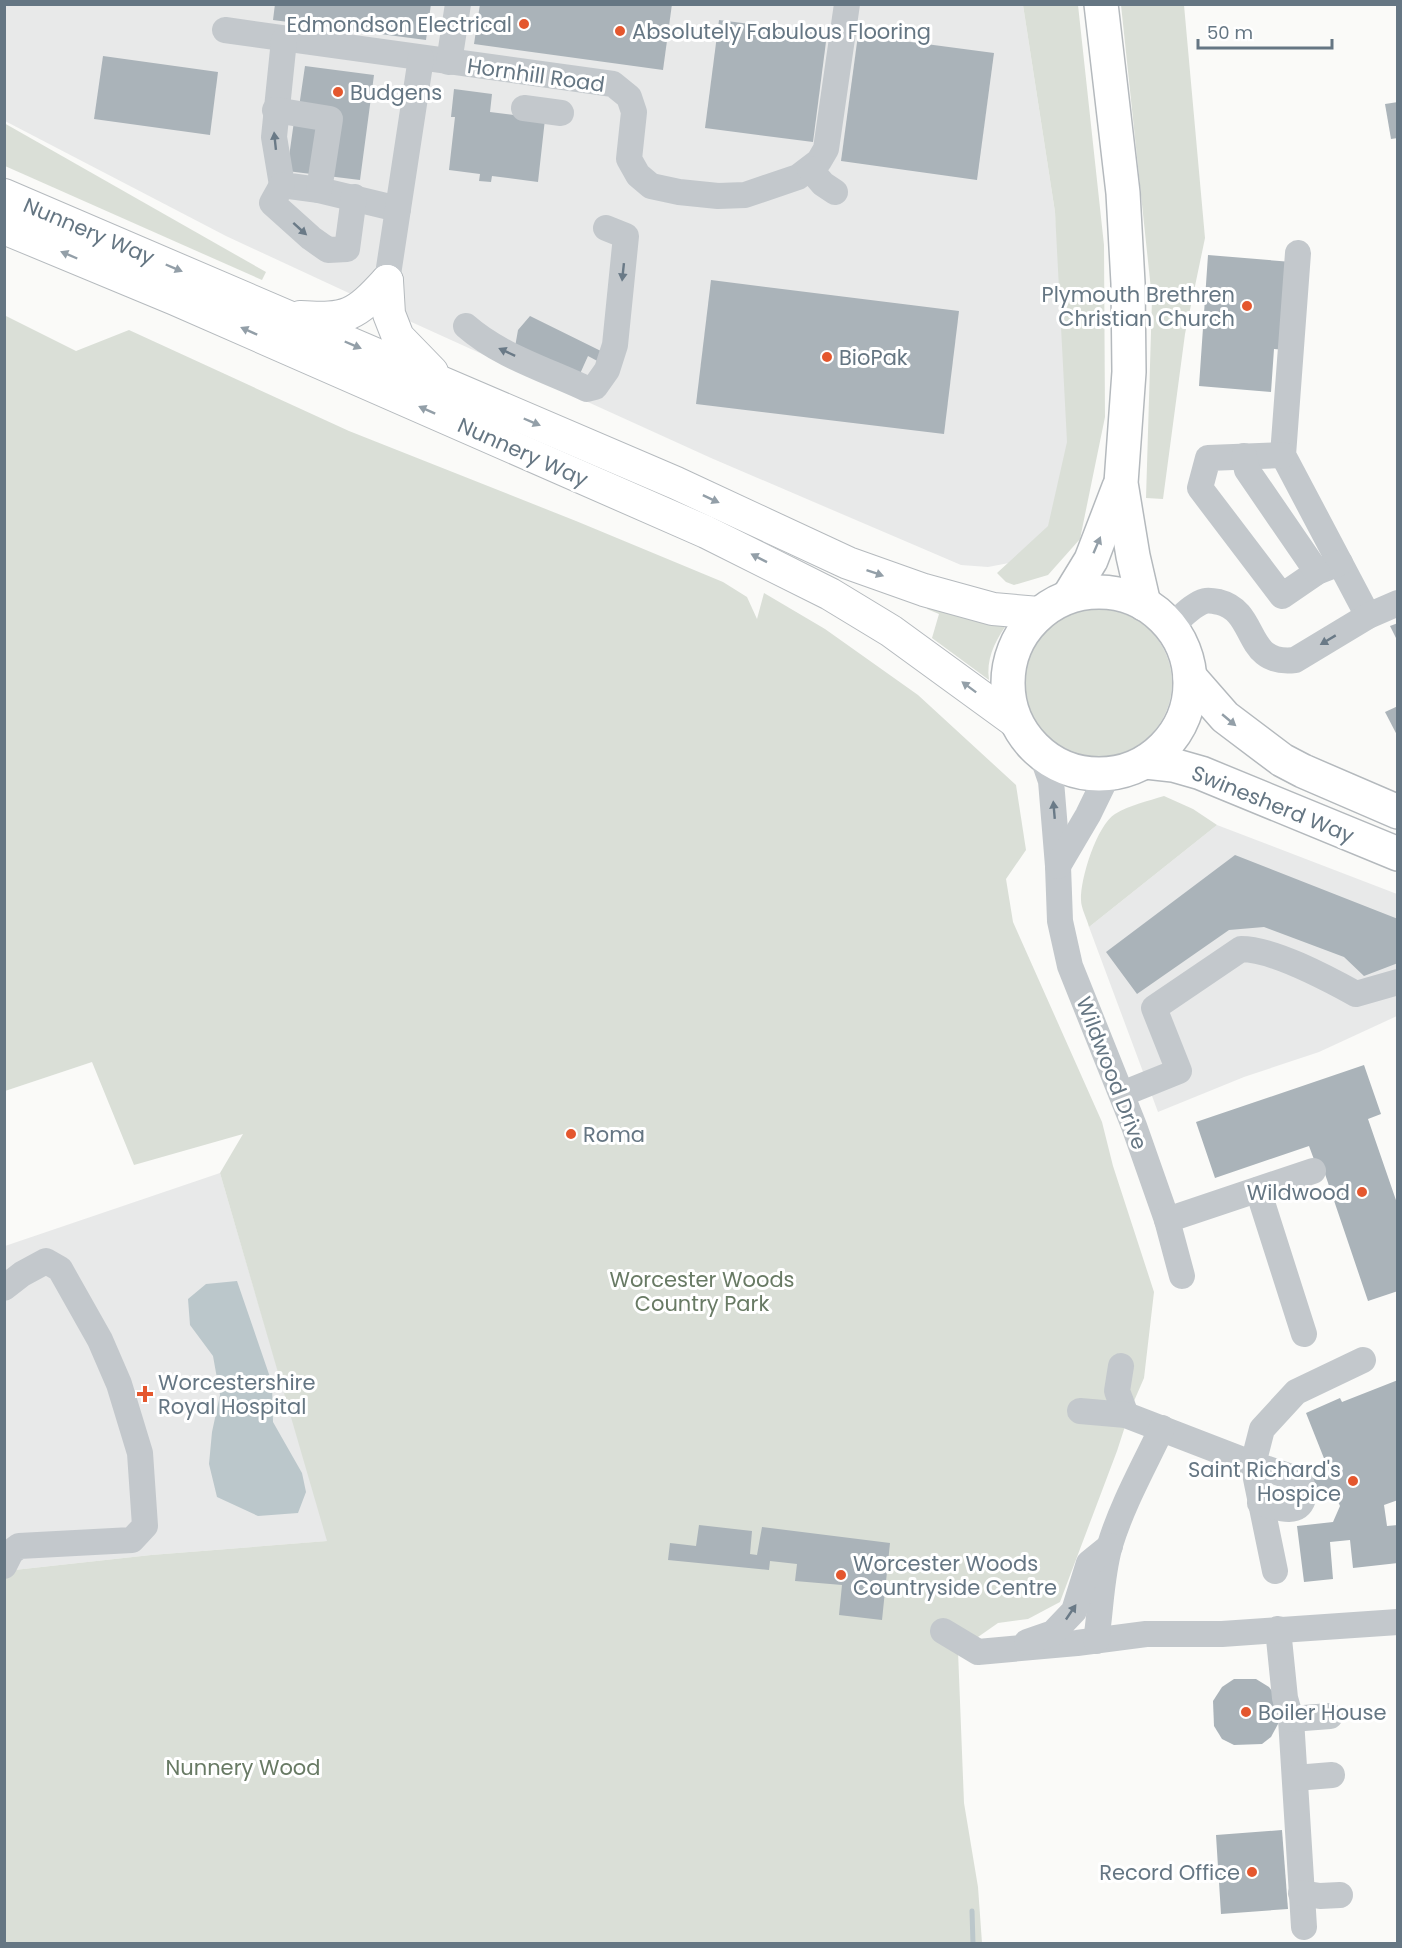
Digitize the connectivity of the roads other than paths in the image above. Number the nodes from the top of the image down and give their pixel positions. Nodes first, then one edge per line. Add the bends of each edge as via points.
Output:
1 (458, 4) edge
2 (847, 4) edge
3 (1101, 4) edge
4 (225, 30) dead end
5 (284, 40) junction
6 (421, 58) junction
7 (450, 62) junction
8 (525, 108) dead end
9 (275, 110) junction
10 (561, 113) dead end
11 (810, 169) junction
12 (282, 185) junction
13 (319, 190) junction
14 (835, 192) dead end
15 (4, 195) edge
16 (354, 197) junction
17 (398, 208) junction
18 (4, 228) edge
19 (606, 228) dead end
20 (1298, 253) dead end
21 (387, 281) junction
22 (284, 316) junction
23 (466, 326) dead end
24 (444, 384) junction
25 (1283, 455) junction
26 (1244, 456) junction
27 (1121, 483) junction
28 (1329, 568) junction
29 (1069, 596) junction
30 (1398, 603) edge
31 (1144, 604) junction
32 (1039, 613) junction
33 (1368, 616) junction
34 (1171, 626) junction
35 (1190, 677) junction
36 (1016, 722) junction
37 (1042, 755) junction
38 (1146, 762) junction
39 (1303, 771) junction
40 (1108, 774) junction
41 (1398, 807) edge
42 (1398, 812) edge
43 (1398, 854) edge
44 (1058, 866) junction
45 (1398, 982) edge
46 (1122, 1094) junction
47 (1313, 1171) dead end
48 (1258, 1190) junction
49 (1167, 1220) junction
50 (1182, 1276) dead end
51 (4, 1288) edge
52 (1304, 1334) dead end
53 (1363, 1360) dead end
54 (1121, 1366) dead end
55 (1080, 1411) dead end
56 (1126, 1415) junction
57 (1162, 1428) junction
58 (1253, 1464) junction
59 (1260, 1503) junction
60 (1110, 1546) junction
61 (12, 1556) edge
62 (1275, 1571) dead end
63 (1398, 1622) edge
64 (1278, 1629) junction
65 (943, 1631) dead end
66 (1096, 1641) junction
67 (1005, 1650) junction
68 (1330, 1716) dead end
69 (1291, 1719) junction
70 (1332, 1775) dead end
71 (1295, 1778) junction
72 (1301, 1893) junction
73 (1340, 1895) dead end
74 (1304, 1927) dead end

1 - 7 street
2 - 11 street via 826,149
3 - 27 highway via 1123,193 1128,283 1129,372
4 - 5 street, Hornhill Road
5 - 6 street, Hornhill Road
5 - 9 street
6 - 7 street, Hornhill Road
6 - 17 street
7 - 11 street, Hornhill Road via 613,84 629,97 634,112 629,159 638,175 651,186 679,192 745,195
8 - 10 street
12 -> 9 street via 274,137
9 - 13 street via 330,119
11 - 14 street
12 - 13 street
12 -> 16 street via 272,203 328,250 347,249
13 - 16 street
15 -> 22 main road, Nunnery Way
16 - 17 street
17 - 21 street
36 -> 18 main road, Nunnery Way via 881,625 830,594 706,532
19 -> 23 street via 626,236 615,345 607,370 596,387 587,389 506,352
20 - 25 street
21 - 22 main road via 371,298 341,317
21 - 24 main road via 389,314 398,337
22 -> 24 main road, Nunnery Way
24 -> 32 main road, Nunnery Way via 676,483 848,563 993,609
25 - 26 street
25 - 28 street
26 - 28 street via 1247,470
26 - 28 street via 1208,458 1200,488 1282,596
29 -> 27 highway via 1091,560
27 - 31 highway
28 - 33 street
29 - 31 highway via 1098,591 1122,594
29 - 32 highway
30 - 33 street
31 - 34 highway
32 - 36 highway via 1012,652 1009,700
33 -> 34 street via 1295,660 1283,662 1262,652 1239,613 1216,601 1203,601
34 - 35 highway via 1187,660
35 - 38 highway via 1181,723 1168,744
35 -> 39 highway, Swinesherd Way via 1225,717 1264,748
36 - 37 highway
37 - 40 highway via 1076,772
44 -> 37 street, Wildwood Drive via 1051,782
38 - 40 highway
38 - 43 highway, Swinesherd Way via 1201,773
39 - 41 highway
39 - 42 highway, Swinesherd Way
40 - 44 street
44 - 46 street, Wildwood Drive via 1060,921 1070,966
45 - 46 street via 1356,994 1319,974 1254,949 1241,948 1154,1008 1179,1071
46 - 49 street, Wildwood Drive
47 - 48 street
48 - 49 street
48 - 52 street
49 - 50 street, Wildwood Drive
51 - 61 street via 46,1261 60,1269 100,1340 118,1384 140,1453 145,1526 132,1540
53 - 58 street via 1296,1392 1262,1429
54 - 56 street via 1117,1391
55 - 56 street
56 - 57 street
57 - 58 street
57 - 60 street
58 - 59 street
58 - 59 street via 1300,1480 1304,1493 1297,1508 1288,1510
59 - 62 street
60 - 66 street
67 -> 60 street via 1053,1633 1074,1611 1089,1563
63 - 64 street
64 - 66 street via 1146,1634
64 - 69 street
65 - 67 street via 978,1652
66 - 67 street
68 - 69 street
69 - 71 street
70 - 71 street
71 - 72 street
72 - 73 street
72 - 74 street

